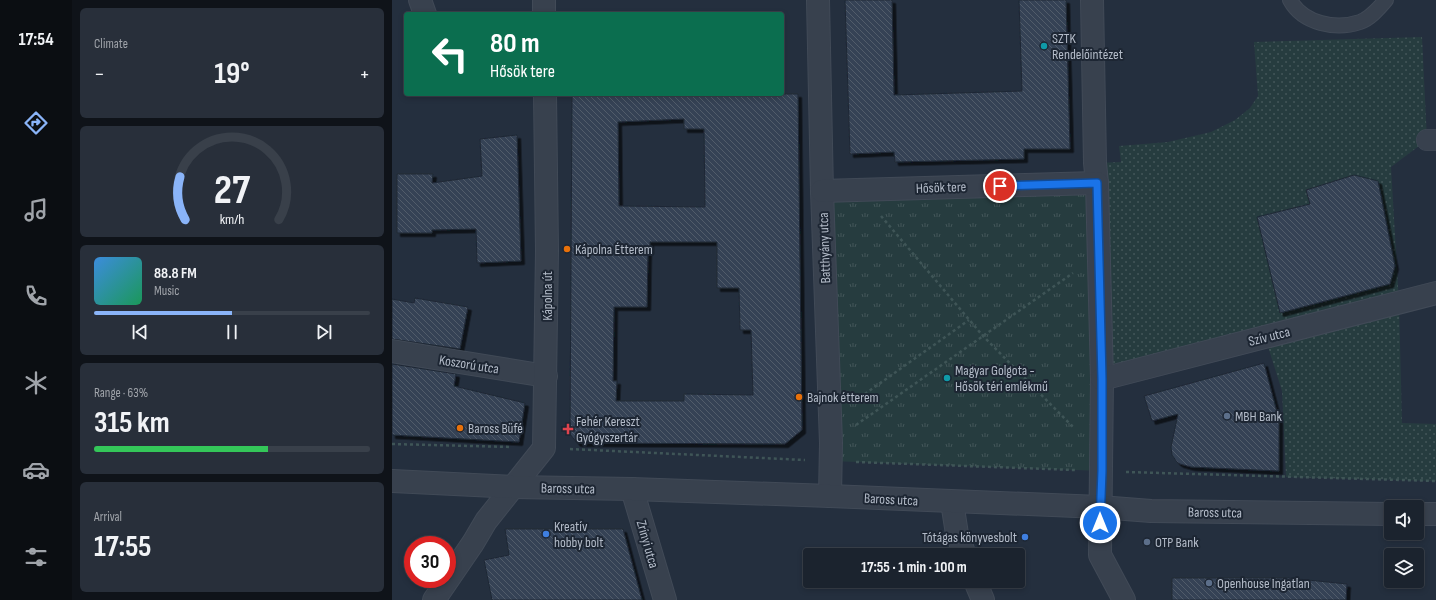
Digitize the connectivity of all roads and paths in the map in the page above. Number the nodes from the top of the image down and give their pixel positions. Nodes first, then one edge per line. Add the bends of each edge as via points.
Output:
1 (420, 0) edge
2 (544, 0) edge
3 (818, 0) edge
4 (1092, 0) edge
5 (1290, 0) edge
6 (1386, 0) edge
7 (424, 12) edge
8 (544, 12) edge
9 (545, 96) edge
10 (1097, 183) junction
11 (858, 190) junction
12 (822, 191) junction
13 (1100, 254) junction
14 (1436, 293) edge
15 (969, 320) junction
16 (983, 336) junction
17 (392, 351) edge
18 (546, 376) junction
19 (1102, 379) junction
20 (830, 418) junction
21 (392, 444) edge
22 (544, 448) junction
23 (831, 452) junction
24 (1102, 463) junction
25 (392, 481) edge
26 (1436, 481) edge
27 (512, 487) junction
28 (632, 489) junction
29 (830, 496) junction
30 (952, 502) junction
31 (1100, 507) junction
32 (1384, 514) edge
33 (1424, 514) edge
34 (1436, 514) edge
35 (963, 548) edge
36 (978, 588) edge
37 (434, 600) edge
38 (665, 600) edge
39 (983, 600) edge
40 (1124, 600) edge

1 - 7 street
2 - 8 street
3 - 12 street, Batthyány utca
4 - 10 street
5 - 6 lane via 1307,17 1325,25 1343,26 1361,22 1376,12
9 - 18 street, Kápolna út
10 - 11 street, Hősök tere
10 - 13 street
11 - 12 street, Hősök tere
11 - 15 path
12 - 20 street, Batthyány utca
13 - 16 path
13 - 19 street
14 - 19 street, Szív utca
15 - 16 path
15 - 20 path
16 - 23 path
16 - 24 path
17 - 18 street, Koszorú utca
18 - 22 street, Kápolna út
19 - 24 street
20 - 23 street, Batthyány utca
21 - 22 path
22 - 23 path
22 - 27 street
23 - 24 path
23 - 29 street, Batthyány utca
24 - 26 path
24 - 31 street
25 - 27 street, Baross utca
27 - 28 street, Baross utca
27 - 37 street via 486,521
28 - 29 street, Baross utca
28 - 38 street, Zrínyi utca
29 - 30 street, Baross utca
30 - 31 street, Baross utca
30 - 35 street
31 - 32 street, Baross utca via 1151,511
31 - 40 street via 1100,555
33 - 34 street
36 - 39 street

